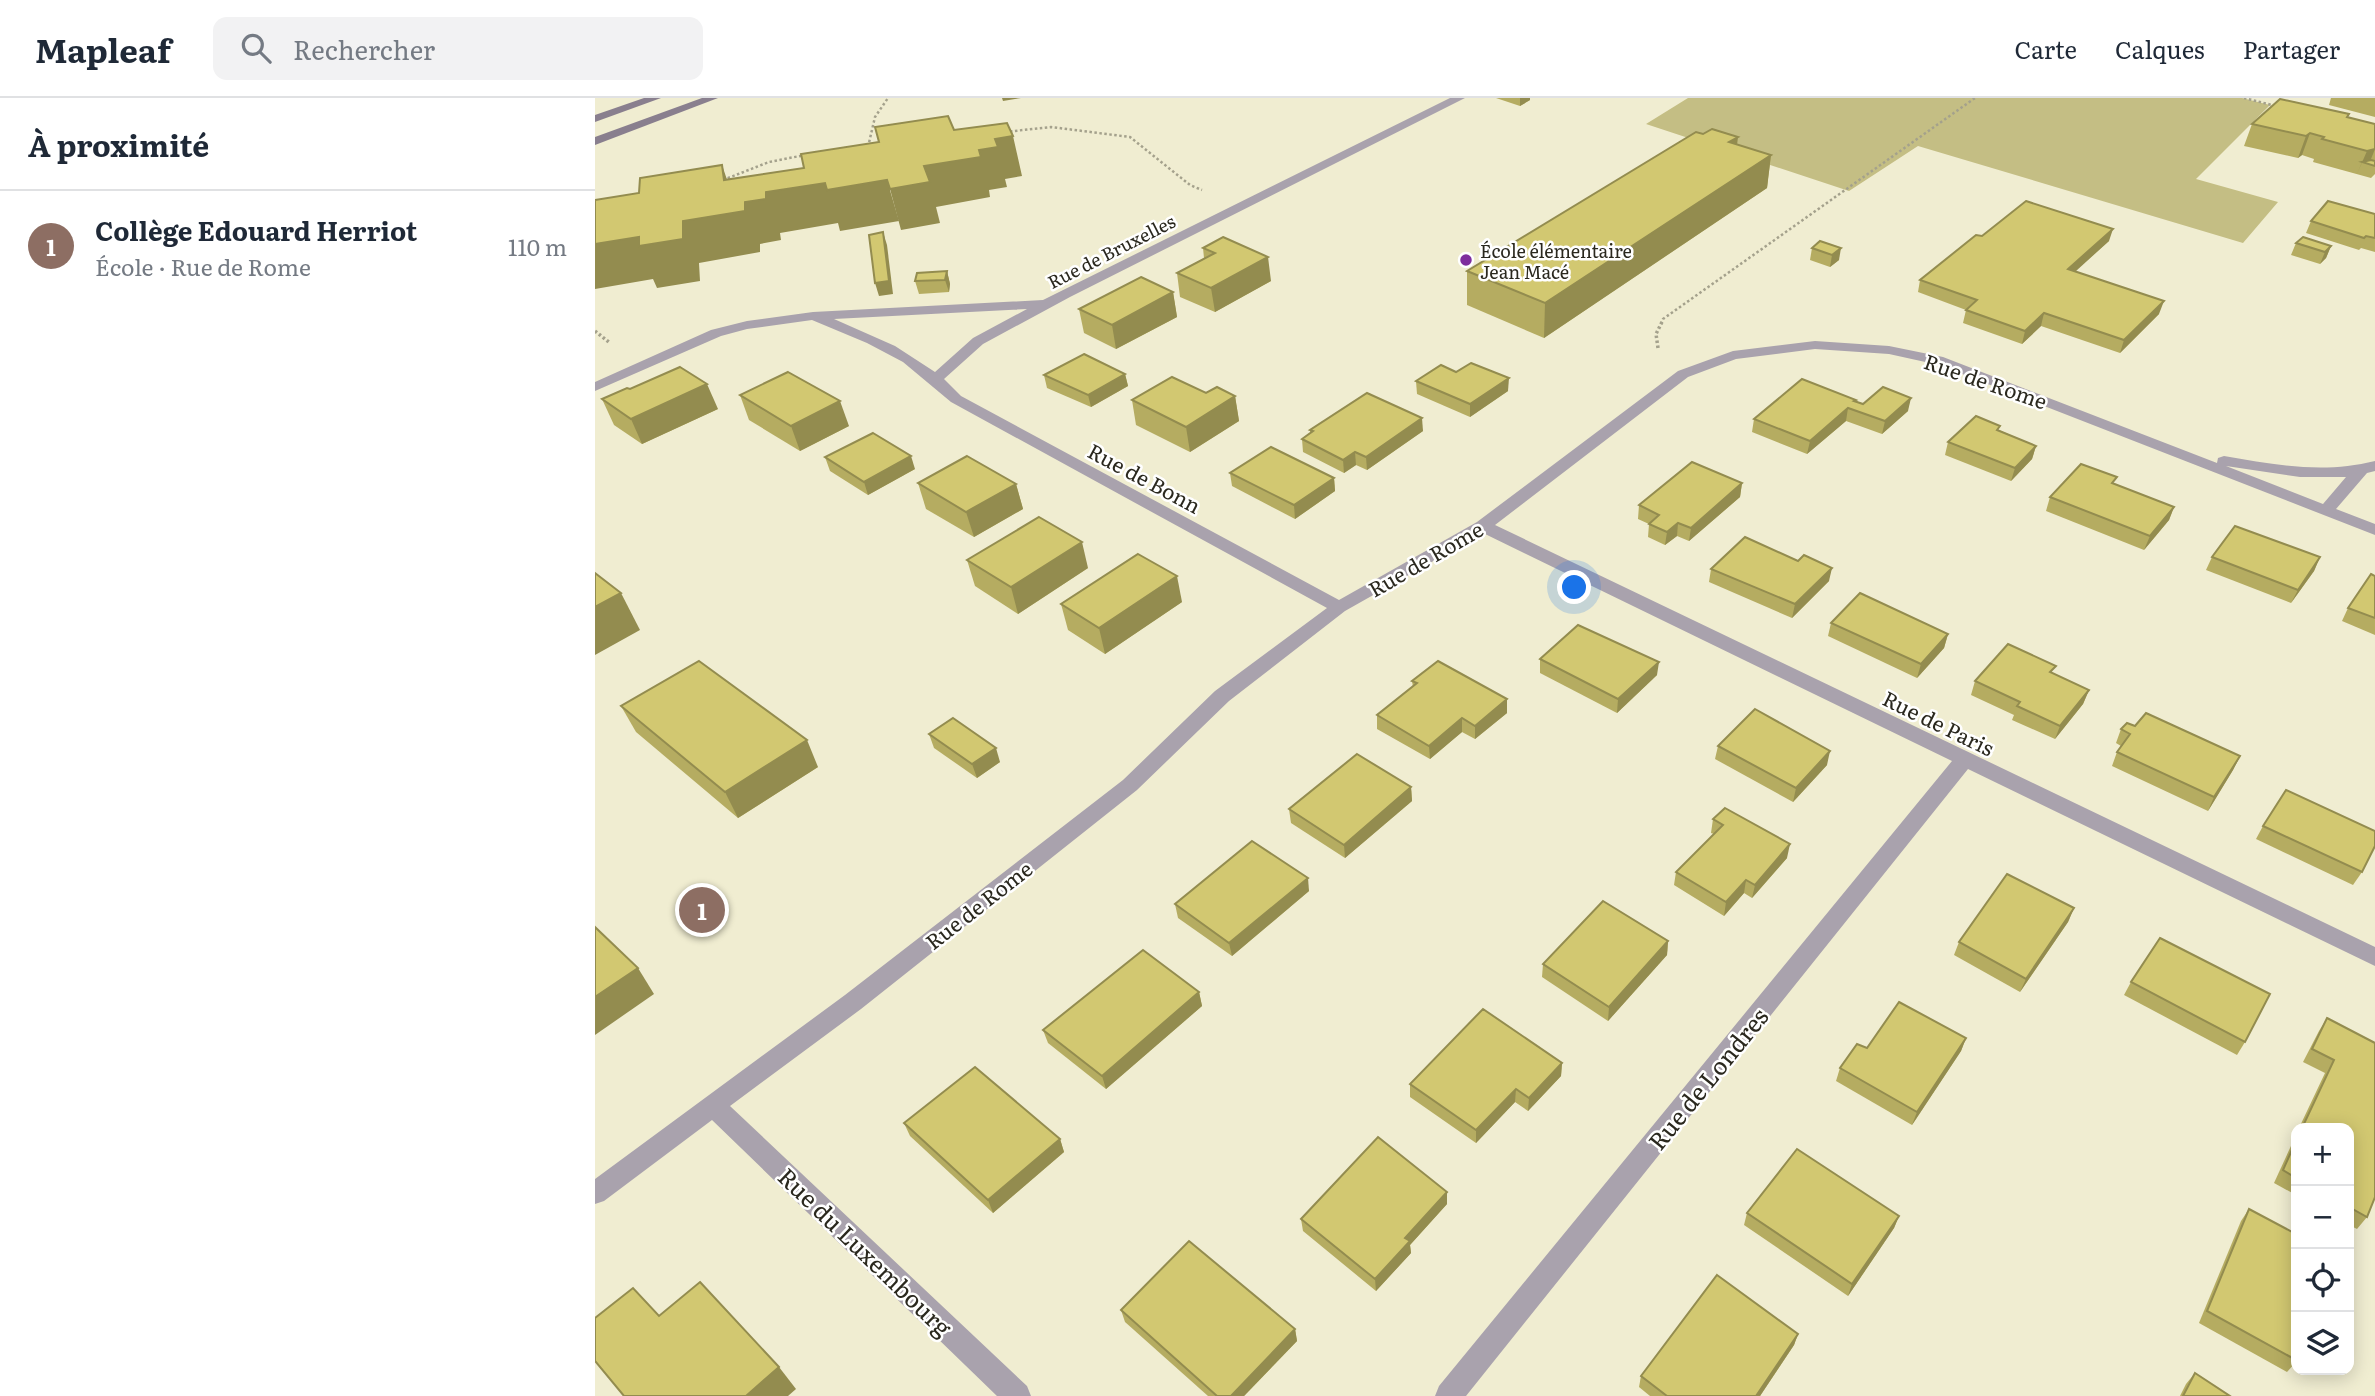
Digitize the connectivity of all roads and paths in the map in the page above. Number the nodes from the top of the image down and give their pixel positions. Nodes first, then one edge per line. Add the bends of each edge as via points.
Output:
1 (655, 98) edge
2 (712, 98) edge
3 (888, 98) edge
4 (1459, 98) edge
5 (1975, 98) edge
6 (2244, 98) edge
7 (2283, 108) edge
8 (595, 119) edge
9 (999, 133) edge
10 (595, 141) edge
11 (868, 148) edge
12 (806, 155) edge
13 (719, 181) edge
14 (1242, 206) junction
15 (1049, 304) junction
16 (813, 316) junction
17 (1683, 374) junction
18 (937, 378) junction
19 (595, 387) edge
20 (2183, 454) junction
21 (2367, 469) edge
22 (2326, 510) junction
23 (1483, 526) junction
24 (2375, 530) edge
25 (1339, 607) junction
26 (1964, 760) junction
27 (2375, 957) edge
28 (714, 1106) junction
29 (595, 1193) edge
30 (1017, 1396) edge
31 (1449, 1396) edge

1 - 8 main road
2 - 10 main road
3 - 11 path via 875,117
4 - 14 street, Rue de Bruxelles
5 - 17 path via 1663,319 1656,334 1659,350
6 - 7 path
9 - 14 path via 1051,127 1130,138 1190,185
12 - 13 path via 769,162
14 - 15 street, Rue de Bruxelles
15 - 16 street, Rue de Bruxelles
15 - 18 street via 978,341
16 - 18 street, Rue de Bonn via 875,340
16 - 19 street, Rue de Bruxelles via 716,333
17 - 20 street, Rue de Rome via 1733,355 1815,345 1889,350 1943,361
17 - 23 street, Rue de Rome
18 - 25 street, Rue de Bonn via 956,399
20 - 21 street via 2293,472
20 - 22 street, Rue de Rome
21 - 22 street
22 - 24 street, Rue de Rome
23 - 25 street, Rue de Rome
23 - 26 street, Rue de Paris
25 - 28 street, Rue de Rome via 1222,695 1130,785
26 - 27 street, Rue de Paris
26 - 31 street, Rue de Londres
28 - 29 street, Rue de Rome
28 - 30 street, Rue du Luxembourg

